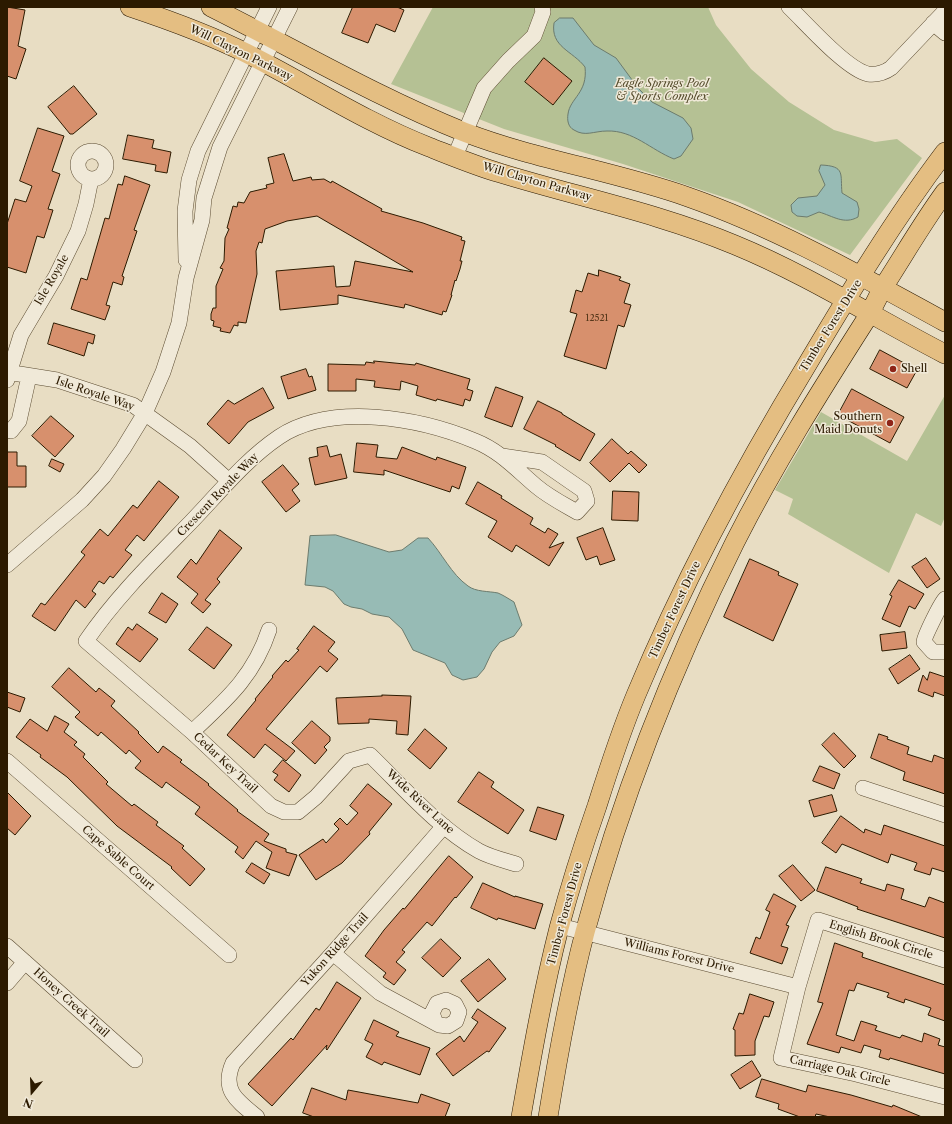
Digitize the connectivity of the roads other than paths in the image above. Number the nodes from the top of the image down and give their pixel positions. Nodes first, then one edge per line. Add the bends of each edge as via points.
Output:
1 (130, 7) edge
2 (211, 7) edge
3 (269, 7) edge
4 (290, 7) edge
5 (542, 7) edge
6 (790, 7) edge
7 (945, 11) edge
8 (933, 24) junction
9 (257, 31) junction
10 (945, 33) edge
11 (274, 40) junction
12 (255, 58) junction
13 (466, 132) junction
14 (945, 152) edge
15 (455, 156) junction
16 (91, 179) dead end
17 (945, 192) edge
18 (862, 276) junction
19 (883, 288) junction
20 (846, 300) junction
21 (870, 314) junction
22 (945, 322) edge
23 (945, 354) edge
24 (8, 375) edge
25 (29, 376) junction
26 (145, 414) junction
27 (7, 430) edge
28 (502, 456) junction
29 (229, 480) junction
30 (7, 565) edge
31 (945, 599) edge
32 (269, 630) dead end
33 (86, 641) joint
34 (945, 652) edge
35 (192, 732) junction
36 (370, 755) joint
37 (7, 761) edge
38 (610, 763) junction
39 (636, 772) junction
40 (863, 788) dead end
41 (945, 815) edge
42 (444, 826) junction
43 (516, 864) dead end
44 (560, 926) junction
45 (585, 932) junction
46 (7, 946) edge
47 (333, 953) junction
48 (230, 955) dead end
49 (945, 960) edge
50 (25, 962) junction
51 (7, 983) edge
52 (798, 987) junction
53 (435, 1021) dead end
54 (134, 1060) dead end
55 (945, 1096) edge
56 (257, 1117) edge
57 (521, 1117) edge
58 (548, 1117) edge

1 - 12 main road, Will Clayton Parkway via 200,32
2 - 9 main road
3 - 9 street
4 - 11 street
5 - 13 street via 543,12 534,36 484,88
6 - 8 street via 831,49 867,74 882,74 891,68
7 - 8 street
8 - 10 street
9 - 11 main road
9 - 12 street
11 - 12 street
11 - 13 main road via 390,98
12 - 15 main road, Will Clayton Parkway via 393,132
12 - 26 street via 213,119 198,151 189,180 185,235 186,278 179,323 163,372
13 - 15 street
13 - 18 main road via 688,197 780,234
14 - 18 main road, Timber Forest Drive
15 - 20 main road, Will Clayton Parkway via 496,172 621,206 707,234 771,261
16 - 24 street, Isle Royale via 78,231 56,276 20,335
17 - 19 main road
18 - 19 main road
18 - 20 main road, Timber Forest Drive
19 - 21 main road
19 - 22 main road
20 - 21 main road, Will Clayton Parkway
20 - 38 main road, Timber Forest Drive via 766,432 713,528 674,608 635,697
21 - 23 main road, Will Clayton Parkway
21 - 39 main road via 825,384 736,540 698,619
24 - 25 street, Isle Royale Way
25 - 26 street, Isle Royale Way via 57,380 134,404
25 - 27 street via 19,421 11,431
26 - 29 street, Isle Royale Way via 177,436
26 - 30 street via 123,449 82,500
28 - 28 street, Crescent Royale Way via 556,501 577,512 587,502 584,491 542,462
28 - 29 street, Crescent Royale Way via 474,441 420,425 359,416 336,417 313,422 281,436 253,457
29 - 33 street, Crescent Royale Way via 110,607
31 - 34 street via 924,636 924,642 933,652
32 - 35 street via 262,651 243,680
33 - 35 street, Cedar Key Trail
35 - 36 street, Cedar Key Trail via 272,806 284,812 298,812 316,797 349,761
36 - 42 street, Wide River Lane
37 - 48 street, Cape Sable Court
38 - 39 main road
38 - 44 main road, Timber Forest Drive
39 - 45 main road
40 - 41 street
42 - 43 street, Wide River Lane via 478,851
42 - 47 street, Yukon Ridge Trail
44 - 45 street, Williams Forest Drive
44 - 57 main road, Timber Forest Drive via 543,998
45 - 52 street, Williams Forest Drive
45 - 58 main road
46 - 50 street, Honey Creek Trail
47 - 53 street via 380,993
47 - 56 street, Yukon Ridge Trail via 233,1063 228,1075 230,1092
49 - 52 street, English Brook Circle via 818,920
50 - 51 street
50 - 54 street, Honey Creek Trail
52 - 55 street, Carriage Oak Circle via 781,1058

